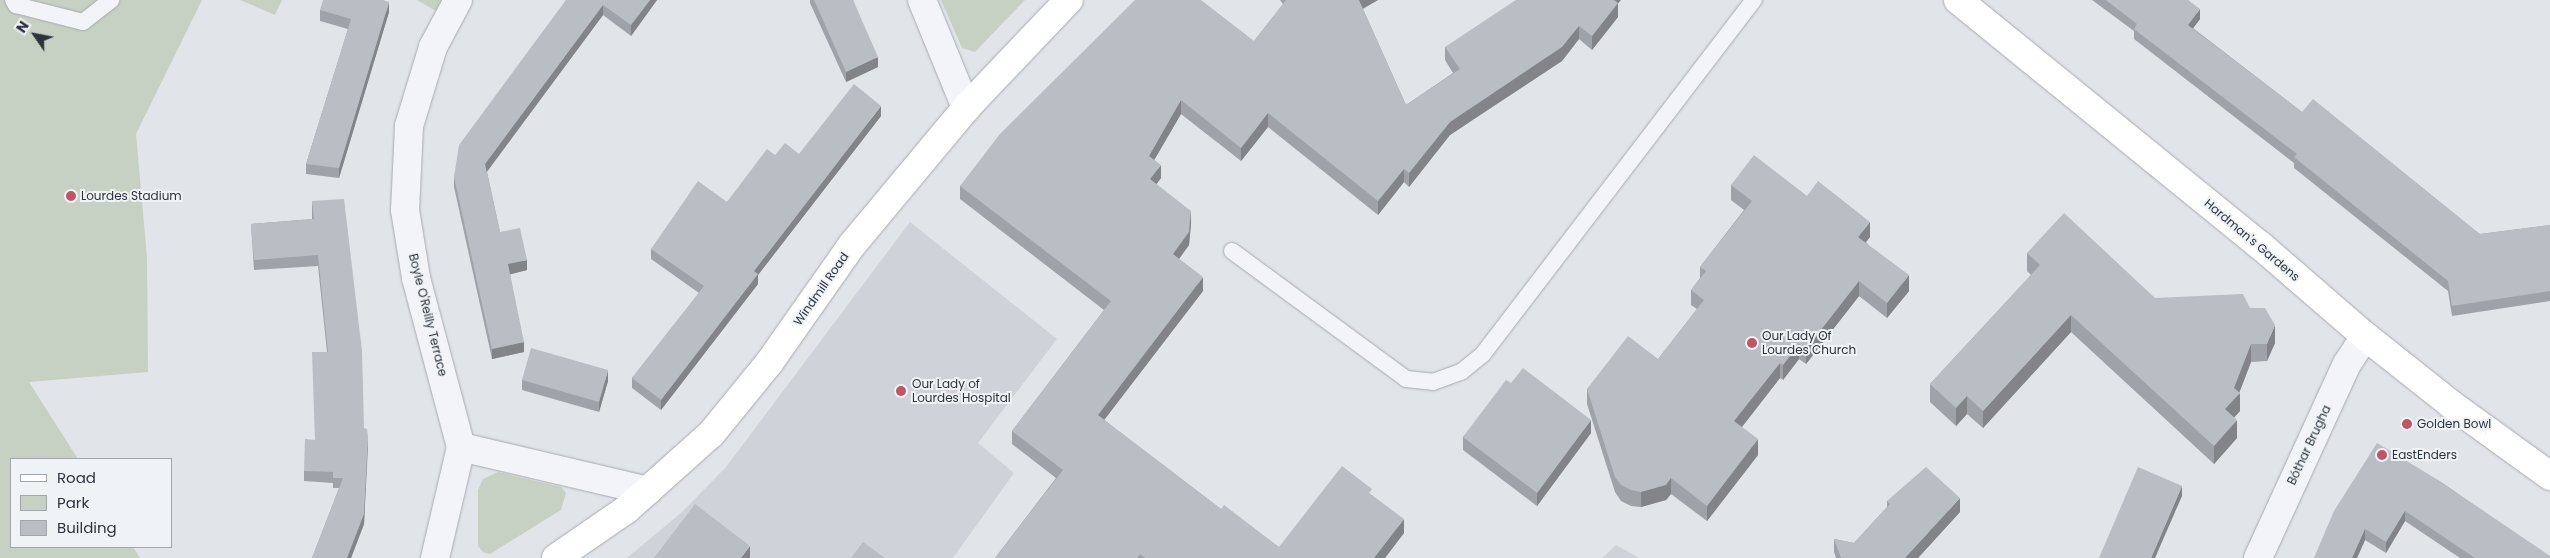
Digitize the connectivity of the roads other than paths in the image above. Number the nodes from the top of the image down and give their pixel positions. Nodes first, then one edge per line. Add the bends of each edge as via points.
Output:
1 (13, 0) edge
2 (111, 0) edge
3 (458, 0) edge
4 (922, 0) edge
5 (1069, 0) edge
6 (1754, 0) edge
7 (1958, 0) edge
8 (966, 108) junction
9 (1232, 251) dead end
10 (2365, 336) junction
11 (461, 446) junction
12 (2550, 476) edge
13 (648, 491) junction
14 (434, 558) edge
15 (556, 558) edge
16 (2258, 558) edge

1 - 2 lane via 16,5 83,22
3 - 11 street, Boyle O'Reilly Terrace via 433,47 409,126 405,210 416,278
4 - 8 street
5 - 8 main road, Windmill Road
6 - 9 lane via 1483,354 1461,372 1433,382 1406,379
7 - 10 main road, Hardman's Gardens via 2261,246
8 - 13 main road, Windmill Road via 852,245 769,362 711,434
10 - 12 main road, Hardman's Gardens via 2452,405
10 - 16 street, Bóthar Brugha via 2348,364
11 - 13 street
11 - 14 street
13 - 15 main road, Windmill Road via 627,510

